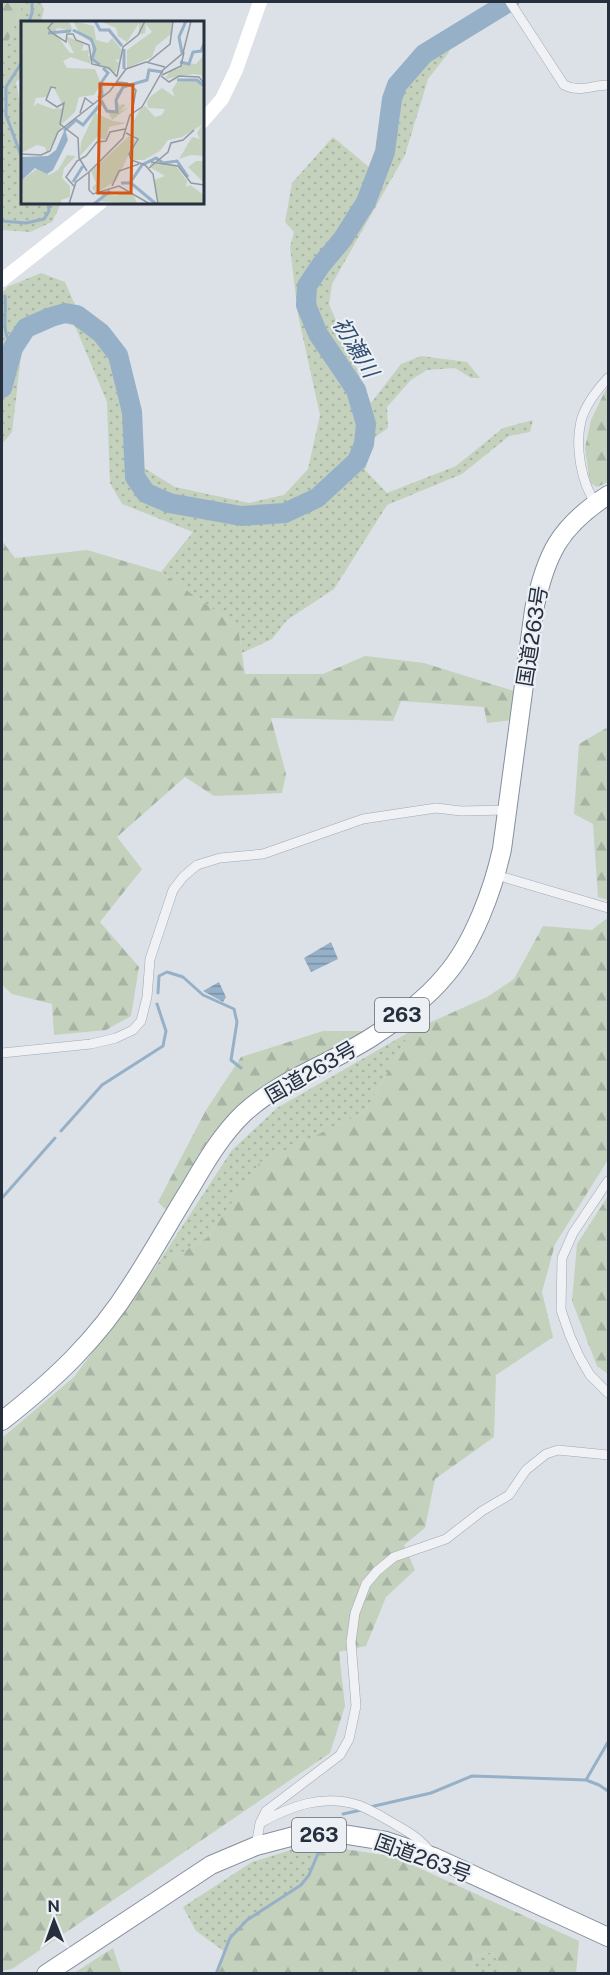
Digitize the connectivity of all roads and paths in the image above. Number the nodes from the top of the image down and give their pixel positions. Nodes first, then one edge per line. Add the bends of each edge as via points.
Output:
1 (260, 2) edge
2 (510, 2) edge
3 (609, 85) edge
4 (204, 120) edge
5 (98, 204) edge
6 (2, 280) edge
7 (609, 378) edge
8 (602, 499) edge
9 (507, 810) junction
10 (496, 875) junction
11 (609, 908) edge
12 (2, 1053) edge
13 (609, 1181) edge
14 (609, 1393) edge
15 (2, 1420) edge
16 (609, 1455) edge
17 (260, 1823) junction
18 (256, 1846) junction
19 (434, 1857) junction
20 (609, 1937) edge
21 (46, 1974) edge

1 - 4 main road via 232,80
2 - 3 street via 564,85 582,89
5 - 6 main road
7 - 8 street via 595,391 581,421 579,457 588,493
8 - 9 highway, 国道263号 / 263 via 578,517 556,544 541,578
9 - 10 highway, 国道263号 / 263
9 - 12 street via 436,808 363,819 263,854 220,858 197,865 173,890 150,959 141,1021 133,1030 91,1044
10 - 11 street
10 - 15 highway, 国道263号 / 263 via 463,950 445,976 415,1005 372,1037 279,1087 244,1114 213,1151 104,1324 72,1362
13 - 14 street via 573,1233 562,1258 561,1310 579,1356 590,1375
16 - 17 street via 558,1450 546,1454 526,1470 509,1495 446,1539 394,1557 377,1571 366,1584 355,1612 351,1642 356,1706 349,1739 340,1755 266,1811
17 - 18 street
17 - 19 street via 286,1809 315,1801 358,1805 421,1839
18 - 19 highway, 国道263号 / 263 via 298,1835 342,1834 386,1841
18 - 21 highway, 国道263号 / 263 via 211,1865
19 - 20 highway, 国道263号 / 263

